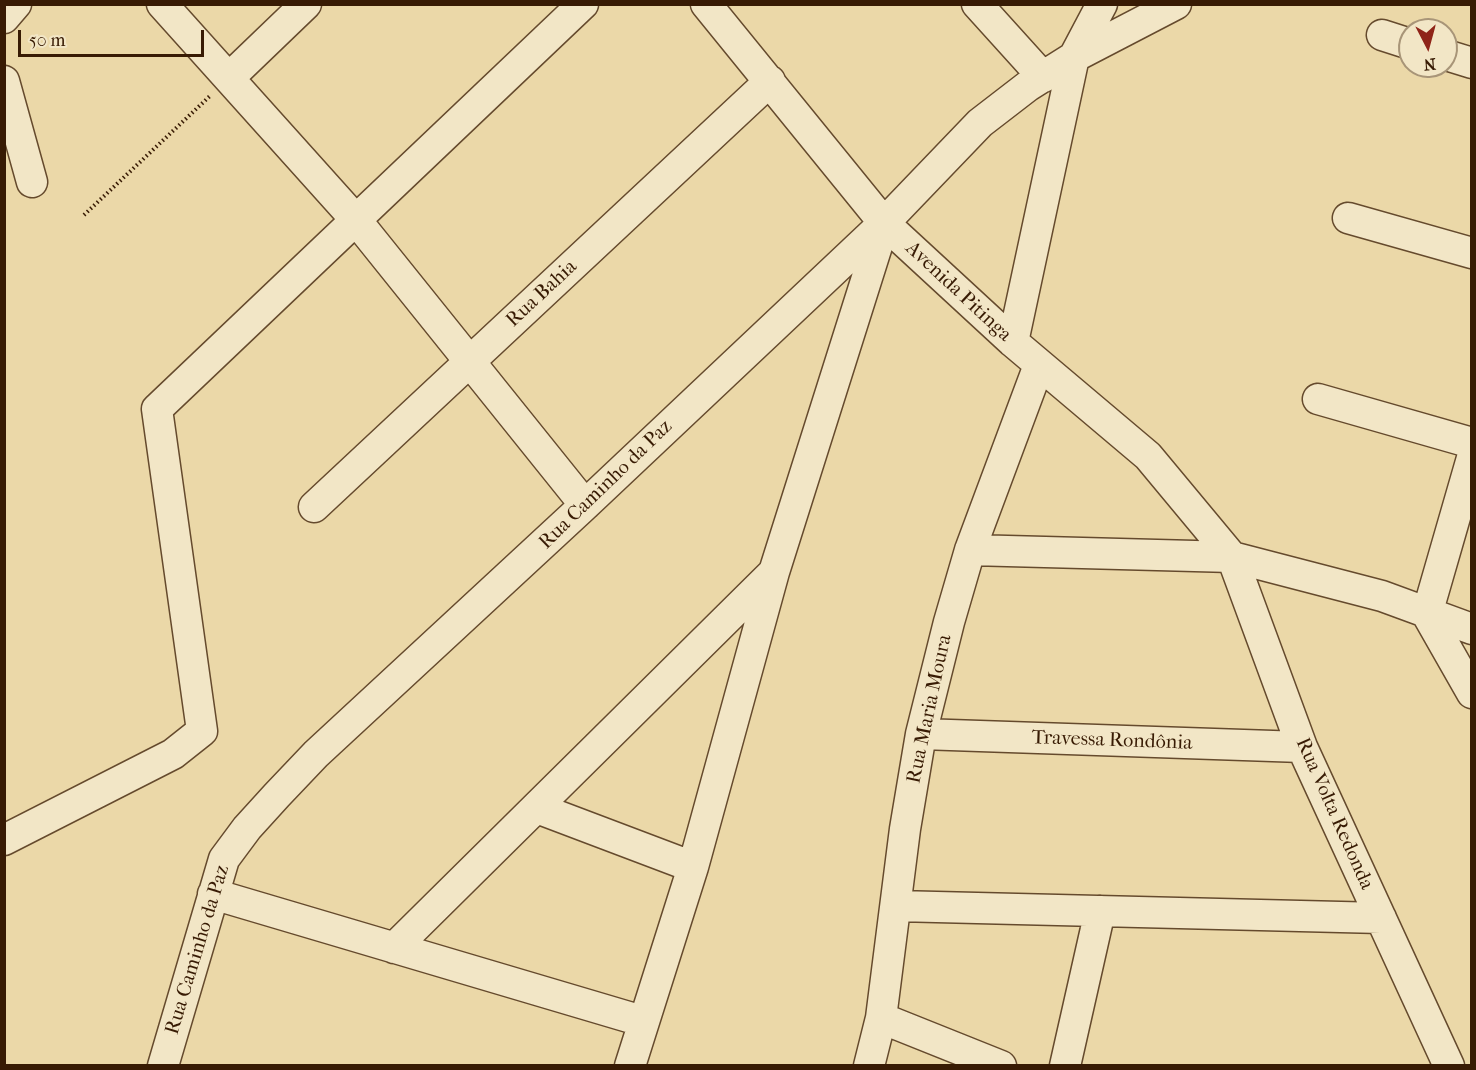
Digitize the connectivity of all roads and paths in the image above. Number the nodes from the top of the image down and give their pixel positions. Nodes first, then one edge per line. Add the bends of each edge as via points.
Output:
1 (16, 4) edge
2 (162, 4) edge
3 (306, 4) edge
4 (583, 4) edge
5 (706, 4) edge
6 (977, 4) edge
7 (1102, 4) edge
8 (1176, 4) edge
9 (4, 18) edge
10 (1074, 57) junction
11 (1042, 77) junction
12 (229, 78) junction
13 (4, 81) edge
14 (770, 81) junction
15 (32, 182) dead end
16 (84, 215) dead end
17 (1348, 218) dead end
18 (356, 220) junction
19 (884, 223) junction
20 (1472, 253) edge
21 (1013, 342) junction
22 (470, 362) junction
23 (1039, 365) junction
24 (1318, 399) dead end
25 (1472, 443) edge
26 (1472, 458) edge
27 (585, 506) junction
28 (314, 507) dead end
29 (970, 550) junction
30 (1232, 557) junction
31 (774, 572) junction
32 (1427, 614) junction
33 (1472, 629) edge
34 (1472, 693) edge
35 (921, 734) junction
36 (1302, 747) junction
37 (537, 808) junction
38 (4, 840) edge
39 (693, 867) junction
40 (213, 894) junction
41 (896, 906) junction
42 (1100, 911) junction
43 (1381, 918) junction
44 (394, 948) junction
45 (881, 1018) junction
46 (642, 1021) junction
47 (163, 1065) edge
48 (630, 1065) edge
49 (869, 1065) edge
50 (1001, 1065) edge
51 (1065, 1065) edge
52 (1449, 1065) edge

1 - 9 street
2 - 12 street
3 - 12 street
4 - 18 street
5 - 14 street, Avenida Pitinga
6 - 11 street
7 - 10 street
8 - 10 street, Rua Caminho da Paz
10 - 11 street, Rua Caminho da Paz
10 - 21 street
11 - 19 street, Rua Caminho da Paz via 980,123
12 - 16 path
12 - 18 street
13 - 15 street
14 - 19 street, Avenida Pitinga
14 - 22 street, Rua Bahia
17 - 20 street
18 - 22 street
18 - 38 street via 157,409 202,731 173,754
19 - 21 street, Avenida Pitinga
19 - 27 street, Rua Caminho da Paz
19 - 31 street
21 - 23 street, Avenida Pitinga
22 - 27 street
22 - 28 street, Rua Bahia
23 - 29 street, Rua Maria Moura
23 - 30 street, Avenida Pitinga via 1148,456
24 - 25 street
26 - 32 street
27 - 40 street, Rua Caminho da Paz via 316,754 247,828 224,859
29 - 30 street
29 - 35 street, Rua Maria Moura
30 - 32 street via 1382,596
30 - 36 street, Rua Volta Redonda
31 - 37 street
31 - 39 street
32 - 33 street
32 - 34 street
35 - 36 street, Travessa Rondônia
35 - 41 street, Rua Maria Moura
36 - 43 street, Rua Volta Redonda
37 - 39 street
37 - 44 street
39 - 46 street
40 - 44 street
40 - 47 street, Rua Caminho da Paz
41 - 42 street
41 - 45 street, Rua Maria Moura
42 - 43 street
42 - 51 street
43 - 52 street, Rua Volta Redonda
44 - 46 street
45 - 49 street, Rua Maria Moura
45 - 50 street
46 - 48 street

